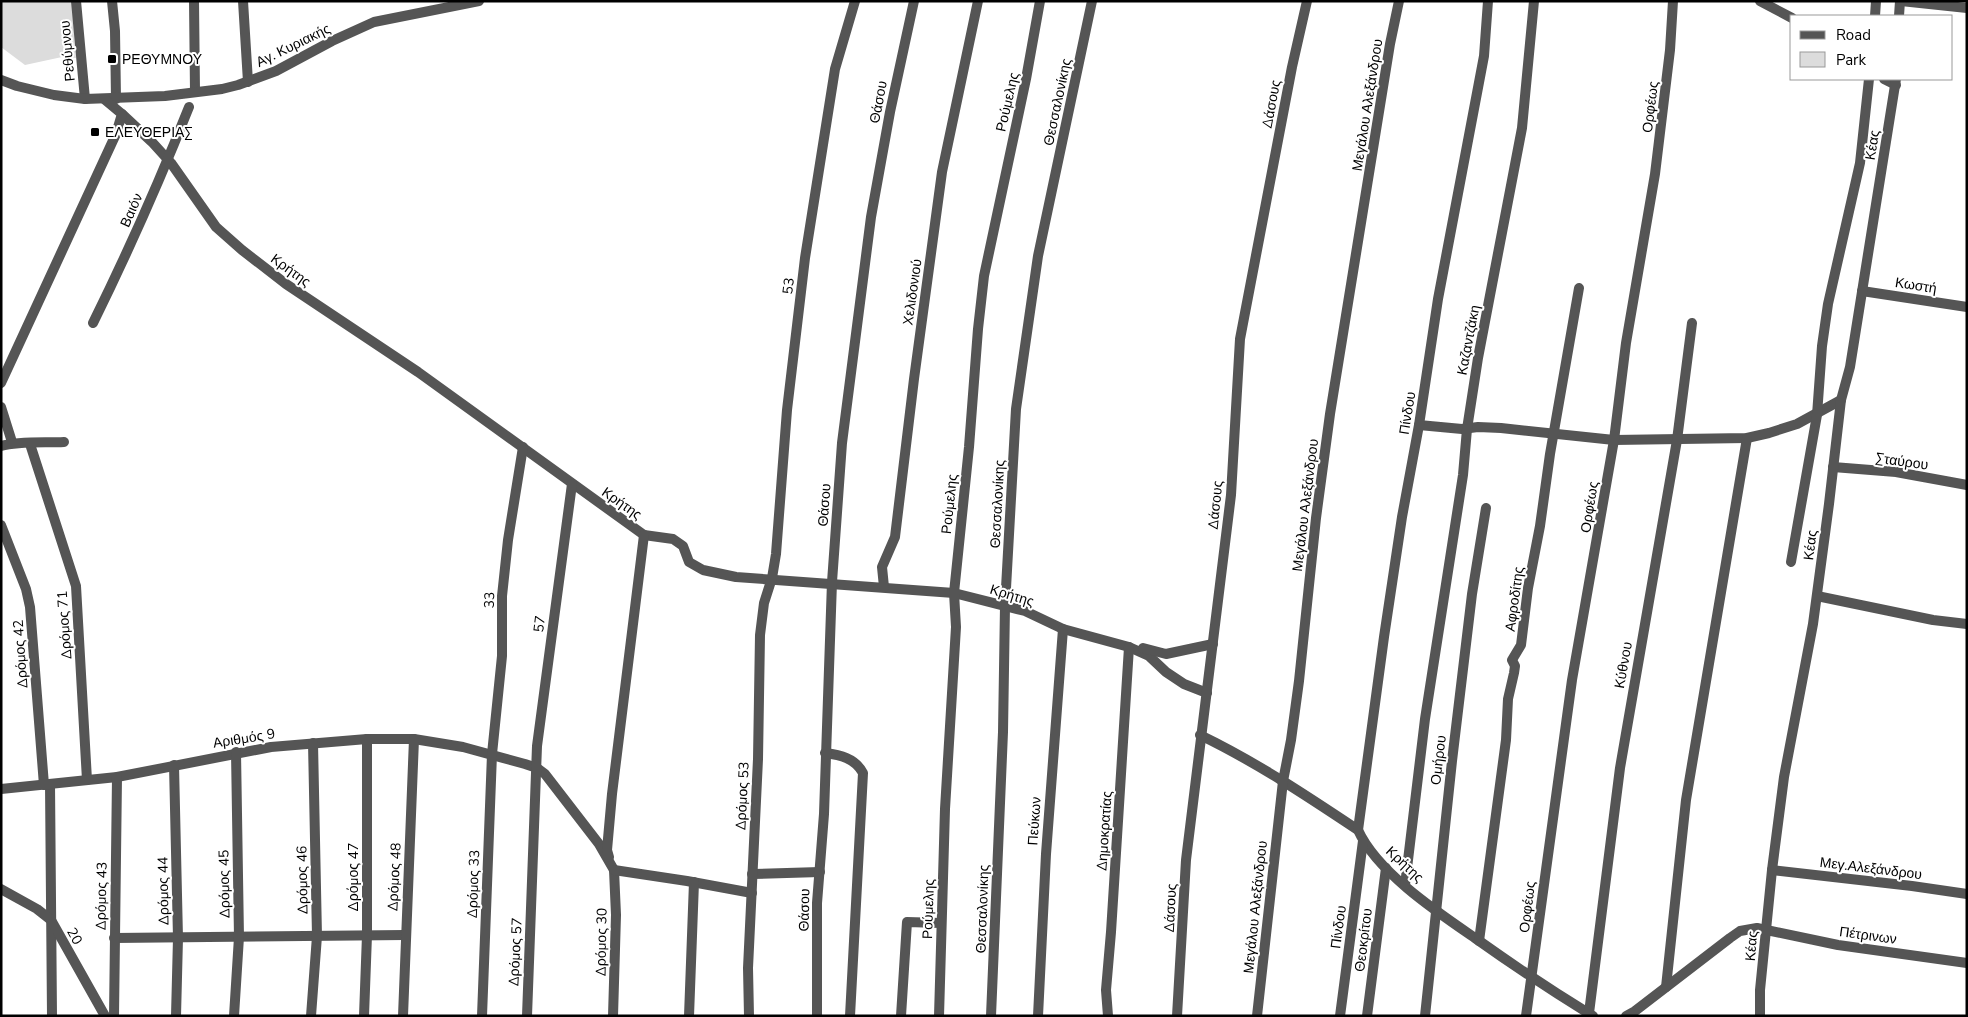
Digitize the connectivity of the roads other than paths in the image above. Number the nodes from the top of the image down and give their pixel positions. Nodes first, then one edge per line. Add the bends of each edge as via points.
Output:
1 (76, 1) edge
2 (112, 1) edge
3 (194, 1) edge
4 (243, 1) edge
5 (479, 1) edge
6 (855, 1) edge
7 (914, 1) edge
8 (978, 1) edge
9 (1040, 1) edge
10 (1092, 1) edge
11 (1307, 1) edge
12 (1399, 1) edge
13 (1488, 1) edge
14 (1534, 1) edge
15 (1673, 1) edge
16 (1760, 1) edge
17 (1876, 1) edge
18 (1900, 1) edge
19 (425, 6) edge
20 (1967, 8) edge
21 (1875, 15) edge
22 (1899, 15) edge
23 (1790, 17) edge
24 (1, 80) edge
25 (1869, 80) edge
26 (248, 82) junction
27 (1896, 82) edge
28 (195, 92) junction
29 (85, 99) junction
30 (104, 99) junction
31 (116, 99) junction
32 (189, 107) dead end
33 (122, 114) junction
34 (168, 161) junction
35 (1580, 288) dead end
36 (1862, 290) junction
37 (1967, 306) edge
38 (93, 323) dead end
39 (1692, 323) dead end
40 (1, 383) edge
41 (1841, 400) junction
42 (1, 407) edge
43 (1816, 415) junction
44 (1419, 425) junction
45 (1467, 429) junction
46 (1554, 434) junction
47 (1747, 438) junction
48 (1614, 440) junction
49 (1677, 440) junction
50 (12, 442) junction
51 (64, 442) dead end
52 (30, 444) junction
53 (1, 446) edge
54 (523, 447) junction
55 (1833, 467) junction
56 (572, 484) junction
57 (1967, 485) edge
58 (1486, 508) dead end
59 (1, 525) edge
60 (644, 535) junction
61 (1791, 562) dead end
62 (772, 578) junction
63 (832, 582) junction
64 (884, 587) junction
65 (954, 593) junction
66 (1817, 596) junction
67 (1005, 606) junction
68 (1967, 624) edge
69 (1063, 629) junction
70 (1213, 644) junction
71 (1129, 647) junction
72 (1207, 693) junction
73 (1200, 735) junction
74 (367, 739) junction
75 (414, 739) junction
76 (313, 743) junction
77 (236, 752) junction
78 (825, 753) junction
79 (492, 754) junction
80 (174, 765) junction
81 (537, 768) junction
82 (117, 776) junction
83 (87, 780) junction
84 (1283, 781) junction
85 (47, 785) junction
86 (1, 789) edge
87 (1358, 830) junction
88 (1363, 841) junction
89 (612, 866) junction
90 (1386, 868) junction
91 (1772, 870) junction
92 (820, 872) junction
93 (752, 874) junction
94 (694, 882) junction
95 (1405, 885) junction
96 (1, 889) edge
97 (532, 890) joint
98 (752, 893) junction
99 (1967, 894) edge
100 (1437, 912) junction
101 (51, 920) junction
102 (941, 922) junction
103 (1766, 931) junction
104 (367, 935) junction
105 (405, 935) junction
106 (317, 936) junction
107 (239, 937) junction
108 (114, 938) junction
109 (178, 938) junction
110 (1479, 941) junction
111 (1967, 963) edge
112 (1532, 978) junction
113 (1666, 987) junction
114 (1591, 1015) edge
115 (52, 1016) edge
116 (105, 1016) edge
117 (114, 1016) edge
118 (176, 1016) edge
119 (234, 1016) edge
120 (311, 1016) edge
121 (364, 1016) edge
122 (403, 1016) edge
123 (482, 1016) edge
124 (527, 1016) edge
125 (613, 1016) edge
126 (689, 1016) edge
127 (749, 1016) edge
128 (817, 1016) edge
129 (850, 1016) edge
130 (901, 1016) edge
131 (939, 1016) edge
132 (991, 1016) edge
133 (1038, 1016) edge
134 (1108, 1016) edge
135 (1177, 1016) edge
136 (1258, 1016) edge
137 (1340, 1016) edge
138 (1367, 1016) edge
139 (1425, 1016) edge
140 (1526, 1016) edge
141 (1626, 1016) edge
142 (1760, 1016) edge

1 - 29 street, Ρεθύμνου
2 - 31 street
3 - 28 street
4 - 26 street
5 - 19 street, Αγ. Κυριακής
6 - 62 street, 53 via 835,70 805,258
7 - 63 street, Θάσου via 870,227 842,443
8 - 64 street, Χελιδονιού via 942,172 895,537 882,567
9 - 65 street, Ρούμελης via 984,276
10 - 67 street, Θεσσαλονίκης via 1038,256 1016,408
11 - 70 street, Δάσους via 1240,339 1231,495
12 - 84 street, Μεγάλου Αλεξάνδρου via 1330,414 1299,682
13 - 44 street, Πίνδου via 1484,56 1438,299
14 - 45 street, Καζαντζάκη via 1522,128
15 - 48 street, Ορφέως via 1663,116 1626,343
16 - 23 street
17 - 21 street
18 - 20 street
18 - 22 street
19 - 26 street, Αγ. Κυριακής via 357,29
24 - 29 street, Αγ. Κυριακής via 54,95
25 - 43 street via 1860,163 1828,304
26 - 28 street, Αγ. Κυριακής
27 - 36 street, Κέας
28 - 31 street, Αγ. Κυριακής
29 - 30 street, Αγ. Κυριακής
30 - 31 street, Αγ. Κυριακής
30 - 33 street, Κρήτης
32 - 34 street, Βαιόν
33 - 34 street, Κρήτης
33 - 40 street via 116,134
34 - 38 street, Βαιόν
34 - 54 street, Κρήτης via 216,227 242,250 286,284
35 - 46 street, Αφροδίτης
36 - 37 street, Κωστή
36 - 41 street, Κέας via 1850,367
39 - 49 street, Κύθνου
41 - 43 street
41 - 55 street, Κέας
42 - 50 street
43 - 47 street via 1782,430
43 - 61 street
44 - 45 street
44 - 87 street, Πίνδου via 1402,516
45 - 46 street via 1501,428
45 - 95 street, Καζαντζάκη via 1463,475 1424,719
46 - 48 street
46 - 110 street, Αφροδίτης via 1521,645 1512,660 1515,666 1508,699 1506,740
47 - 49 street
47 - 113 street via 1686,800
48 - 49 street
48 - 112 street, Ορφέως via 1572,680
49 - 114 street, Κύθνου via 1620,768
50 - 52 street
50 - 53 street
51 - 52 street
52 - 83 street, Δρόμος 71 via 76,586
54 - 56 street, Κρήτης
54 - 79 street, 33 via 502,596 502,656
55 - 57 street, Σταύρου via 1896,472
55 - 66 street, Κέας
56 - 60 street, Κρήτης
56 - 81 street, 57 via 537,746
58 - 100 street, Ομήρου via 1472,594
59 - 85 street, Δρόμος 42 via 30,607
60 - 62 street, Κρήτης via 673,539 683,546 688,562 703,570 736,577
60 - 89 street, Δρόμος 30 via 612,794 607,850
62 - 63 street, Κρήτης
62 - 93 street, Δρόμος 53 via 760,635
63 - 64 street, Κρήτης
63 - 78 street, Θάσου
64 - 65 street, Κρήτης
65 - 67 street, Κρήτης
65 - 102 street, Ρούμελης via 956,627
66 - 68 street
66 - 91 street, Κέας via 1784,777
67 - 69 street, Κρήτης via 1025,611
67 - 132 street, Θεσσαλονίκης
69 - 71 street, Κρήτης
69 - 133 street, Πεύκων
70 - 71 street via 1166,654
70 - 72 street, Δάσους
71 - 72 street, Κρήτης via 1149,656 1184,684
71 - 134 street, Δημοκρατίας via 1106,990
72 - 73 street, Δάσους
73 - 84 street
73 - 135 street, Δάσους via 1186,860
74 - 75 street, Αριθμός 9
74 - 76 street, Αριθμός 9
74 - 104 street, Δρόμος 47
75 - 79 street, Αριθμός 9
75 - 105 street, Δρόμος 48
76 - 77 street, Αριθμός 9
76 - 106 street, Δρόμος 46
77 - 80 street, Αριθμός 9
77 - 107 street, Δρόμος 45
78 - 92 street, Θάσου
78 - 129 street via 850,760 863,773
79 - 81 street, Αριθμός 9
79 - 123 street, Δρόμος 33
80 - 82 street, Αριθμός 9
80 - 109 street, Δρόμος 44
81 - 89 street via 592,834
81 - 97 street, 57
82 - 83 street, Αριθμός 9
82 - 108 street, Δρόμος 43
83 - 85 street, Αριθμός 9
84 - 87 street
84 - 136 street, Μεγάλου Αλεξάνδρου
85 - 86 street, Αριθμός 9
85 - 101 street, Δρόμος 42
87 - 88 street, Κρήτης
88 - 90 street, Κρήτης
88 - 137 street, Πίνδου
89 - 94 street
89 - 125 street, Δρόμος 30 via 616,915
90 - 95 street, Κρήτης
90 - 138 street, Θεοκρίτου
91 - 99 street, Μεγ.Αλεξάνδρου
91 - 103 street, Κέας
92 - 93 street
92 - 128 street, Θάσου
93 - 98 street, Δρόμος 53
94 - 98 street
94 - 126 street
95 - 100 street, Κρήτης
96 - 101 street, 20
97 - 124 street, Δρόμος 57
98 - 127 street, Δρόμος 53
100 - 110 street, Κρήτης
100 - 139 street, Ομήρου
101 - 115 street, Δρόμος 42
101 - 116 street, 20
102 - 130 street via 907,922
102 - 131 street, Ρούμελης
103 - 111 street, Πέτρινων via 1838,945
103 - 113 street, Πέτρινων via 1757,928 1740,931
103 - 142 street, Κέας
104 - 105 street
104 - 106 street
104 - 121 street, Δρόμος 47
105 - 122 street, Δρόμος 48
106 - 107 street
106 - 120 street, Δρόμος 46
107 - 109 street
107 - 119 street, Δρόμος 45
108 - 109 street
108 - 117 street, Δρόμος 43
109 - 118 street, Δρόμος 44
110 - 112 street, Κρήτης
112 - 114 street, Κρήτης
112 - 140 street, Ορφέως
113 - 141 street, Πέτρινων

